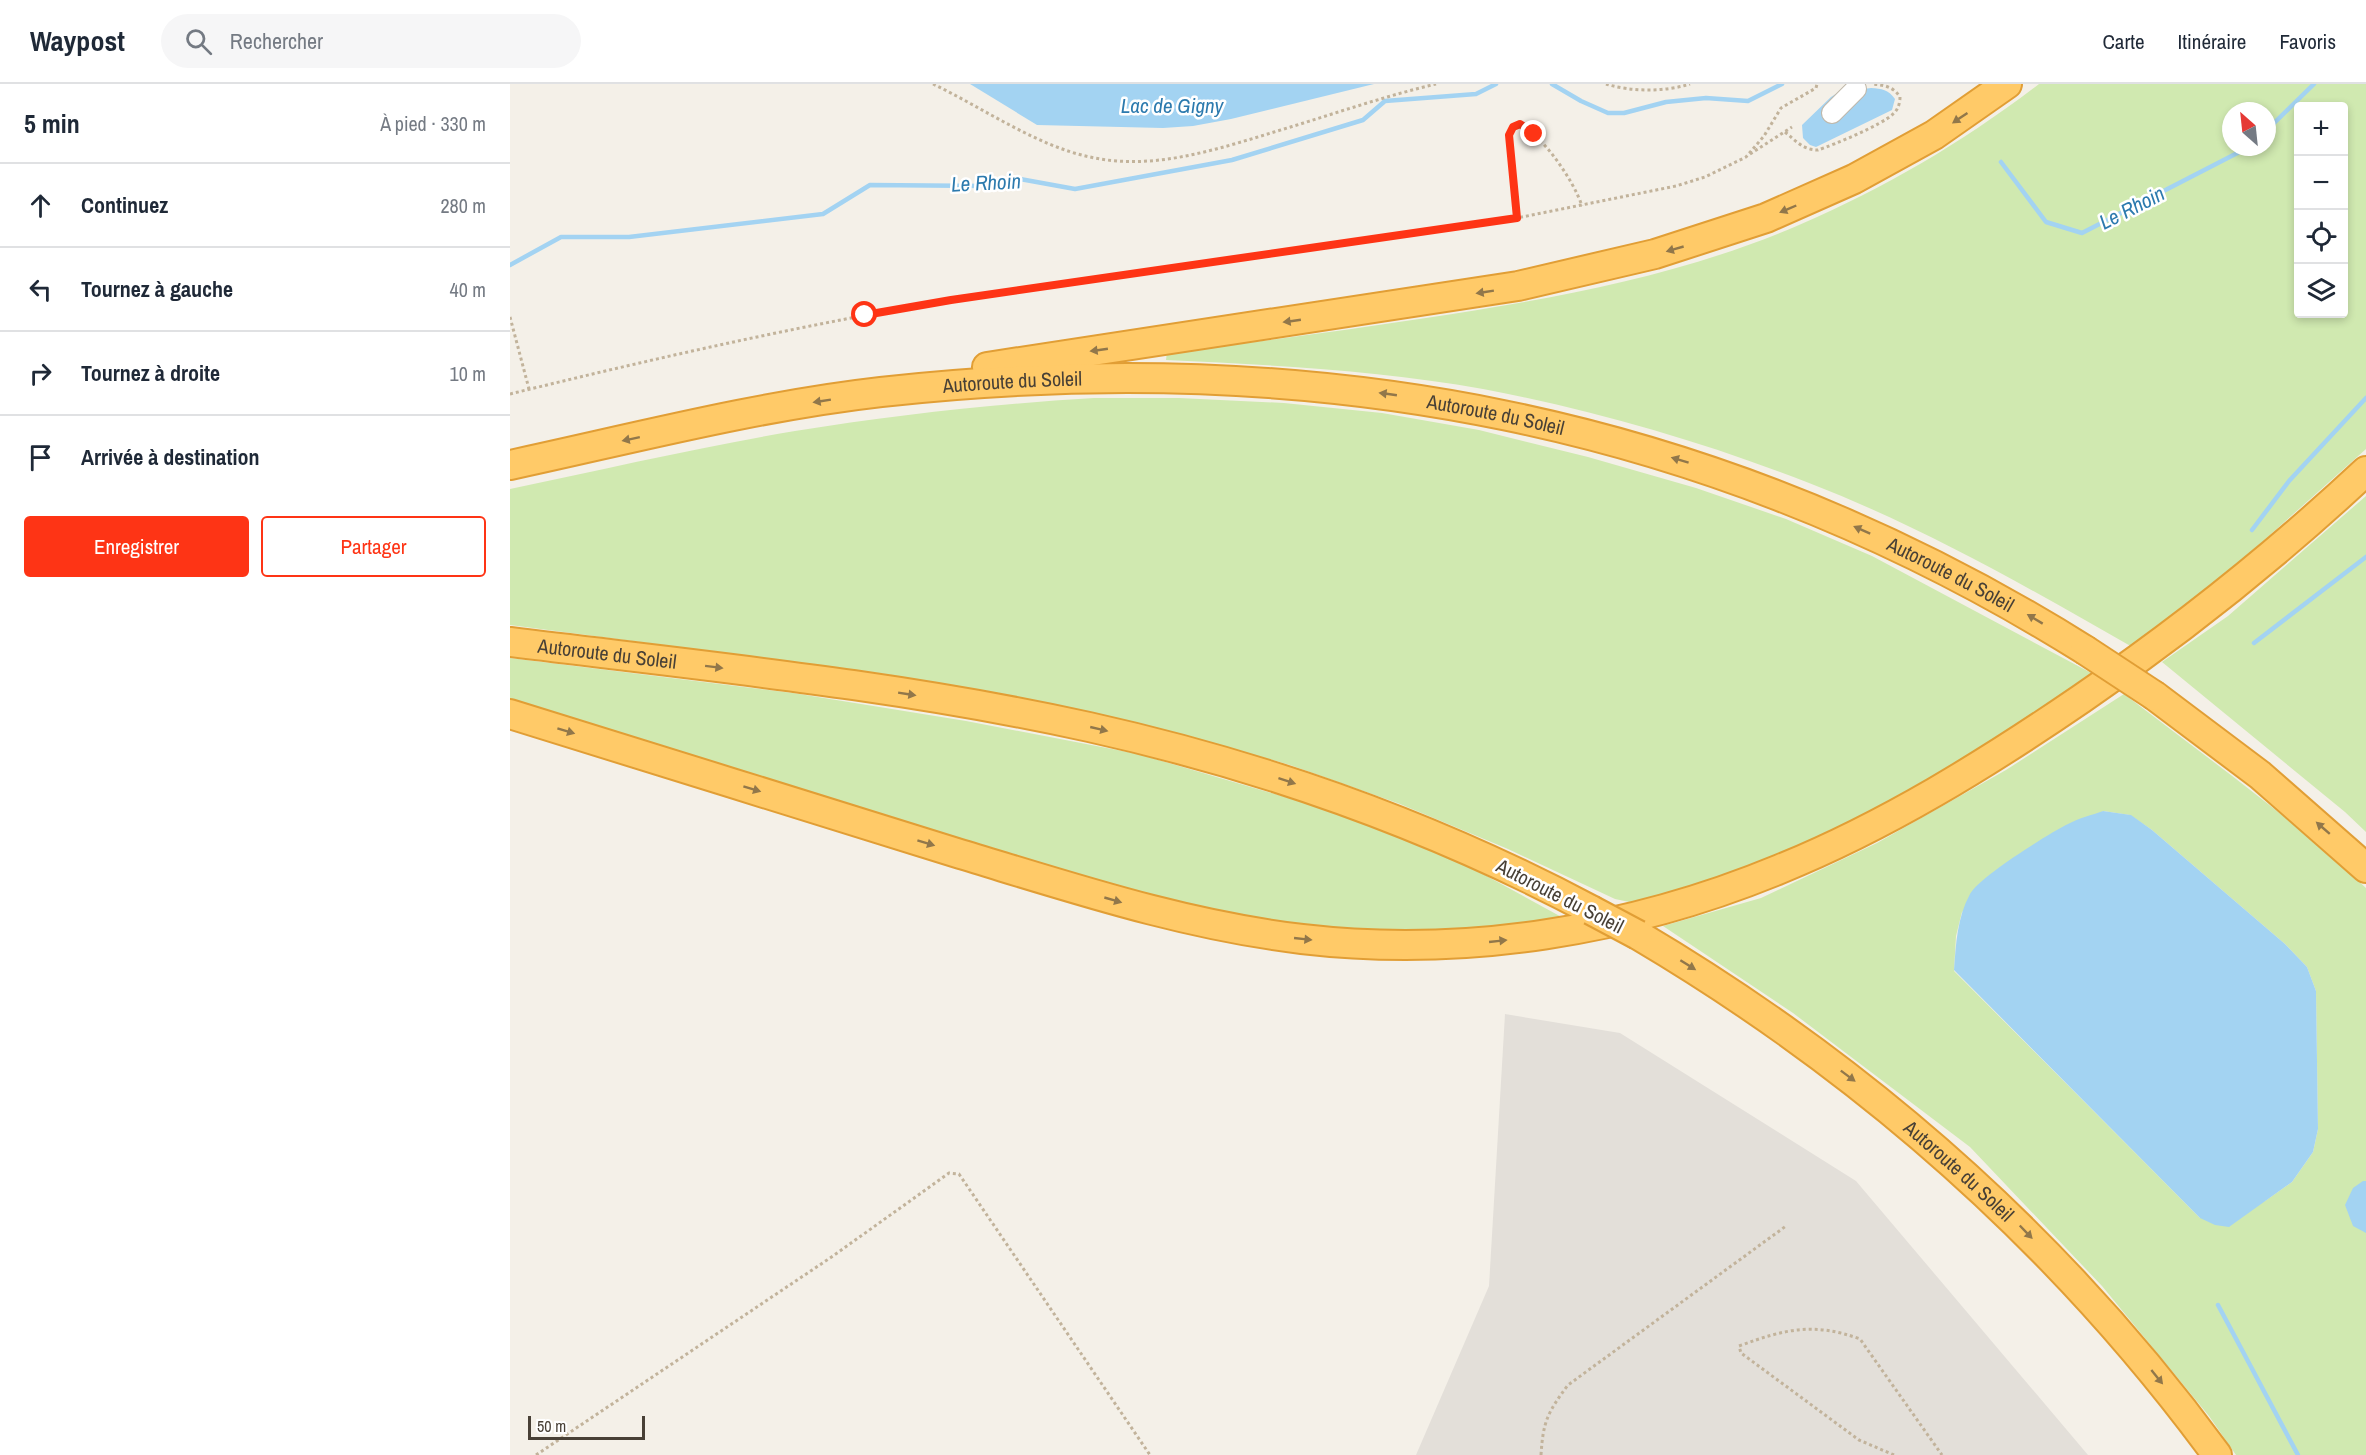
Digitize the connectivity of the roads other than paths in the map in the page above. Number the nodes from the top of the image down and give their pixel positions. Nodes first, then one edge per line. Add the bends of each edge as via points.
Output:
1 (2007, 84) edge
2 (1856, 89) road end
3 (1832, 113) dead end
4 (880, 392) junction
5 (510, 465) edge
6 (2366, 471) edge
7 (510, 642) edge
8 (510, 714) edge
9 (2366, 868) edge
10 (2217, 1455) edge

1 -> 4 highway via 1934,135 1854,179 1766,218 1655,254 1518,286 992,366
2 - 3 lane
4 -> 5 highway, Autoroute du Soleil via 744,415
9 -> 4 highway, Autoroute du Soleil, bridge via 2252,768 2155,696 2027,614 1890,542 1748,483 1659,454 1511,416 1419,399 1208,378 1083,378
8 -> 6 highway via 1000,866 1182,918 1272,935 1364,944 1517,939 1637,916 1727,889 1812,855 1912,804 2053,718 2178,630
7 -> 10 highway, Autoroute du Soleil, bridge via 912,694 1030,715 1244,767 1349,802 1470,851 1638,935 1738,998 1893,1111 1969,1176 2089,1297

